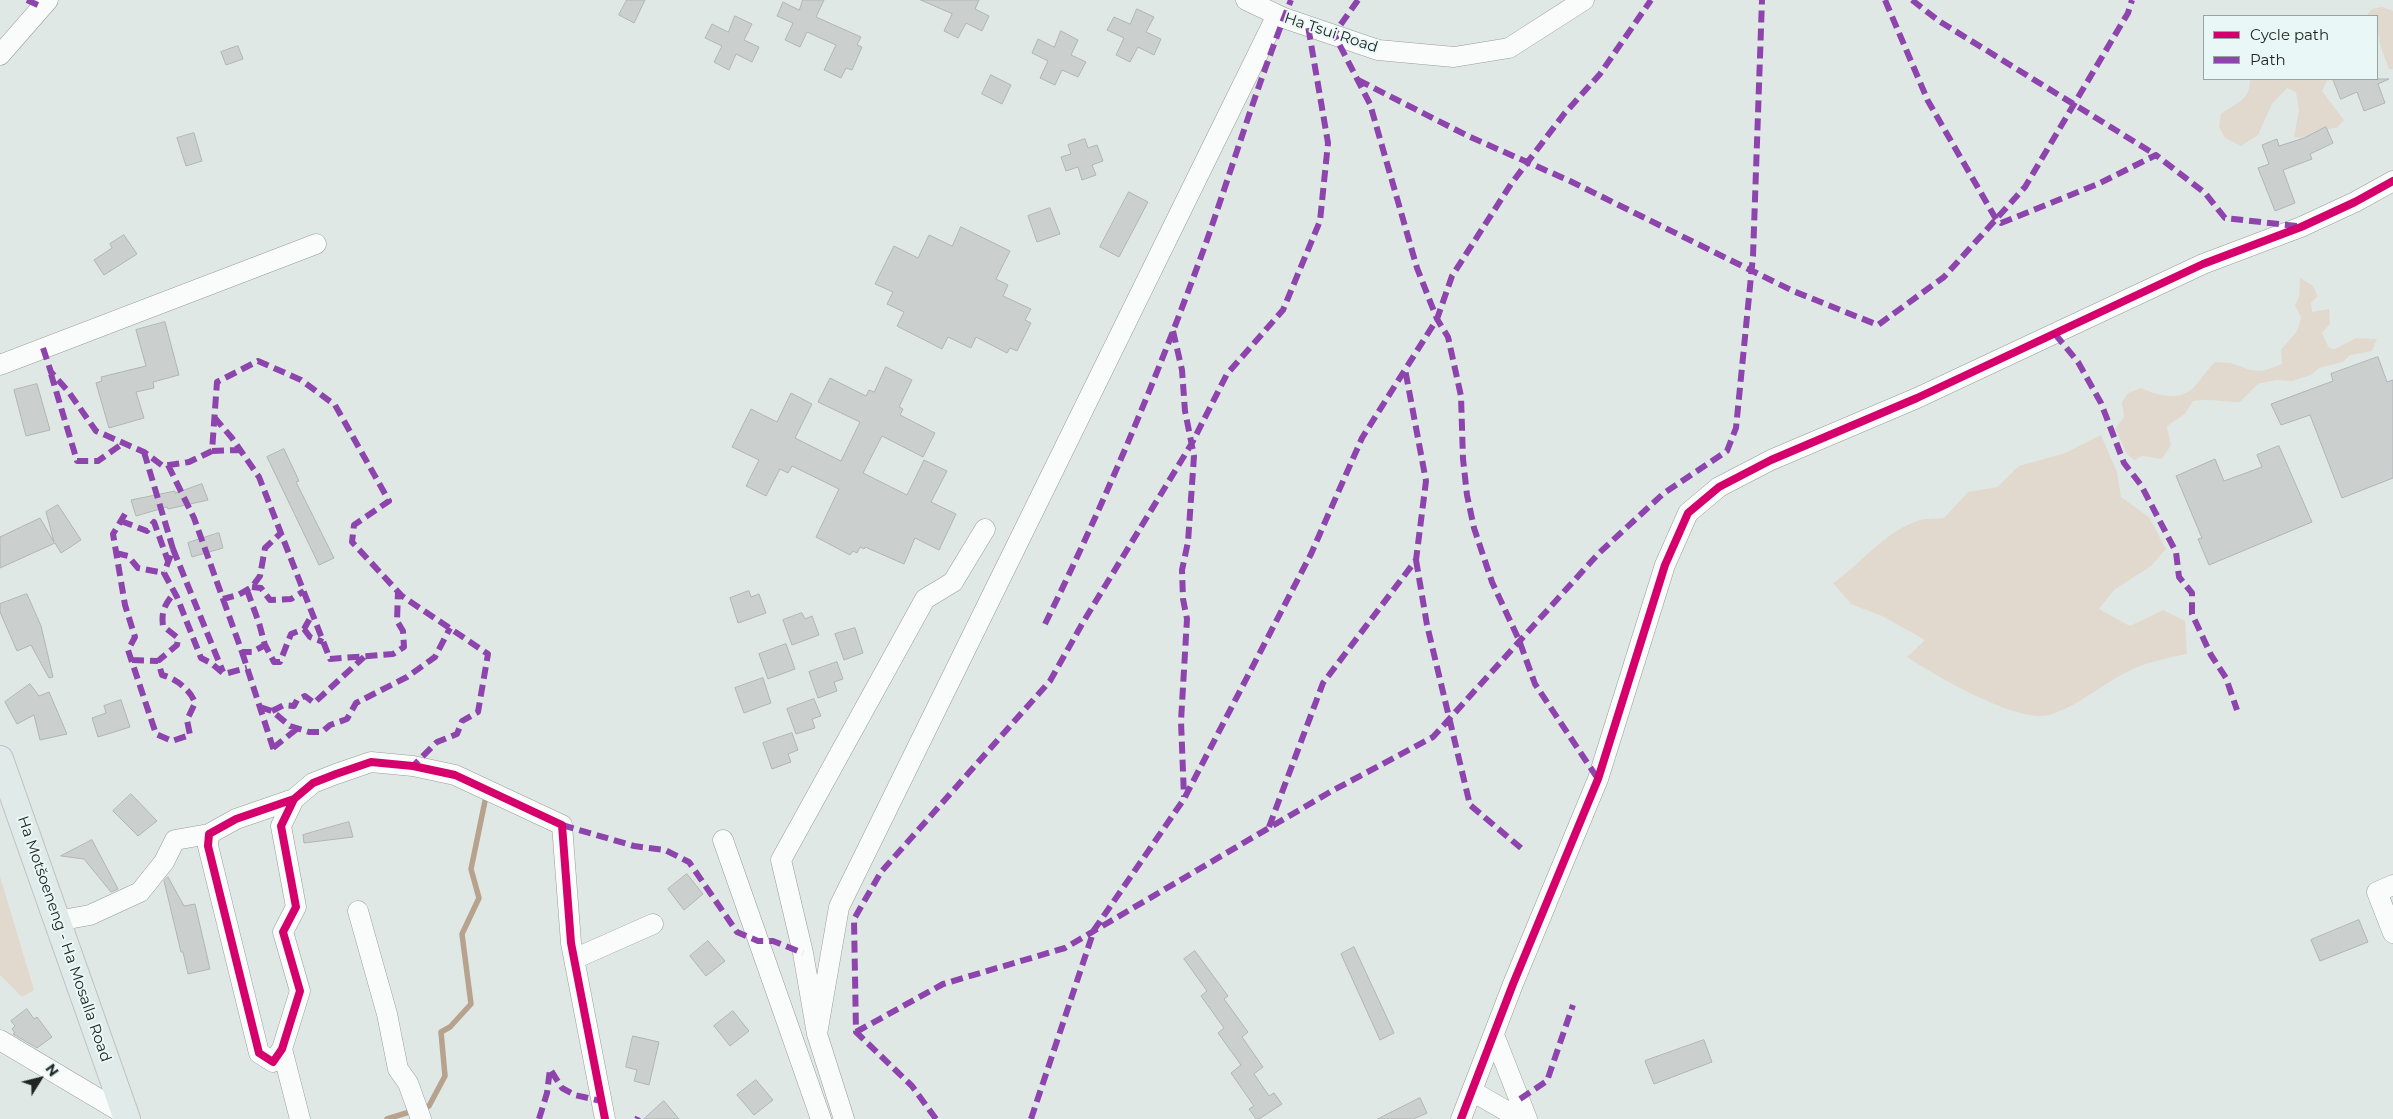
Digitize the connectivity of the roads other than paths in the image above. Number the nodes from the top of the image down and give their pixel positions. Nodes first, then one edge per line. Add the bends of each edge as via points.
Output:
1 (48, 0) edge
2 (1246, 0) edge
3 (1584, 0) edge
4 (1277, 15) junction
5 (0, 55) edge
6 (2393, 181) edge
7 (316, 244) dead end
8 (0, 366) edge
9 (985, 530) dead end
10 (0, 759) edge
11 (294, 800) junction
12 (209, 834) junction
13 (723, 840) dead end
14 (2393, 884) edge
15 (358, 910) dead end
16 (57, 921) junction
17 (653, 924) dead end
18 (2393, 933) edge
19 (574, 959) junction
20 (817, 1034) junction
21 (1494, 1035) junction
22 (0, 1040) edge
23 (282, 1048) junction
24 (1472, 1091) junction
25 (126, 1117) edge
26 (300, 1119) edge
27 (421, 1119) edge
28 (605, 1119) edge
29 (821, 1119) edge
30 (844, 1119) edge
31 (1460, 1119) edge
32 (1520, 1119) edge
33 (1527, 1119) edge

1 - 5 street
2 - 4 street, Ha Tsui Road
3 - 4 street, Ha Tsui Road via 1509,48 1454,57 1378,50
4 - 20 street via 839,908
6 - 21 street via 2286,233 2204,264 1925,394 1771,460 1719,487 1688,513 1665,565 1598,779
7 - 8 street
9 - 20 street via 953,582 925,599 781,860 803,953
10 - 16 main road, Ha Motšoeneng - Ha Mosalla Road
11 - 12 street via 236,819
11 - 19 street via 313,783 371,762 455,775 562,825
11 - 23 street via 280,826 296,907 283,932 300,991
12 - 16 street via 176,840 164,862 140,892 90,915
12 - 23 street via 208,846 259,1054 273,1062
13 - 29 street
14 - 18 street via 2377,892
15 - 27 street via 387,1014 398,1068 408,1083
16 - 25 main road, Ha Motšoeneng - Ha Mosalla Road
17 - 19 street
19 - 28 street
20 - 30 street
21 - 24 street
21 - 33 street
22 - 25 street
23 - 26 street
24 - 31 street
24 - 32 street

